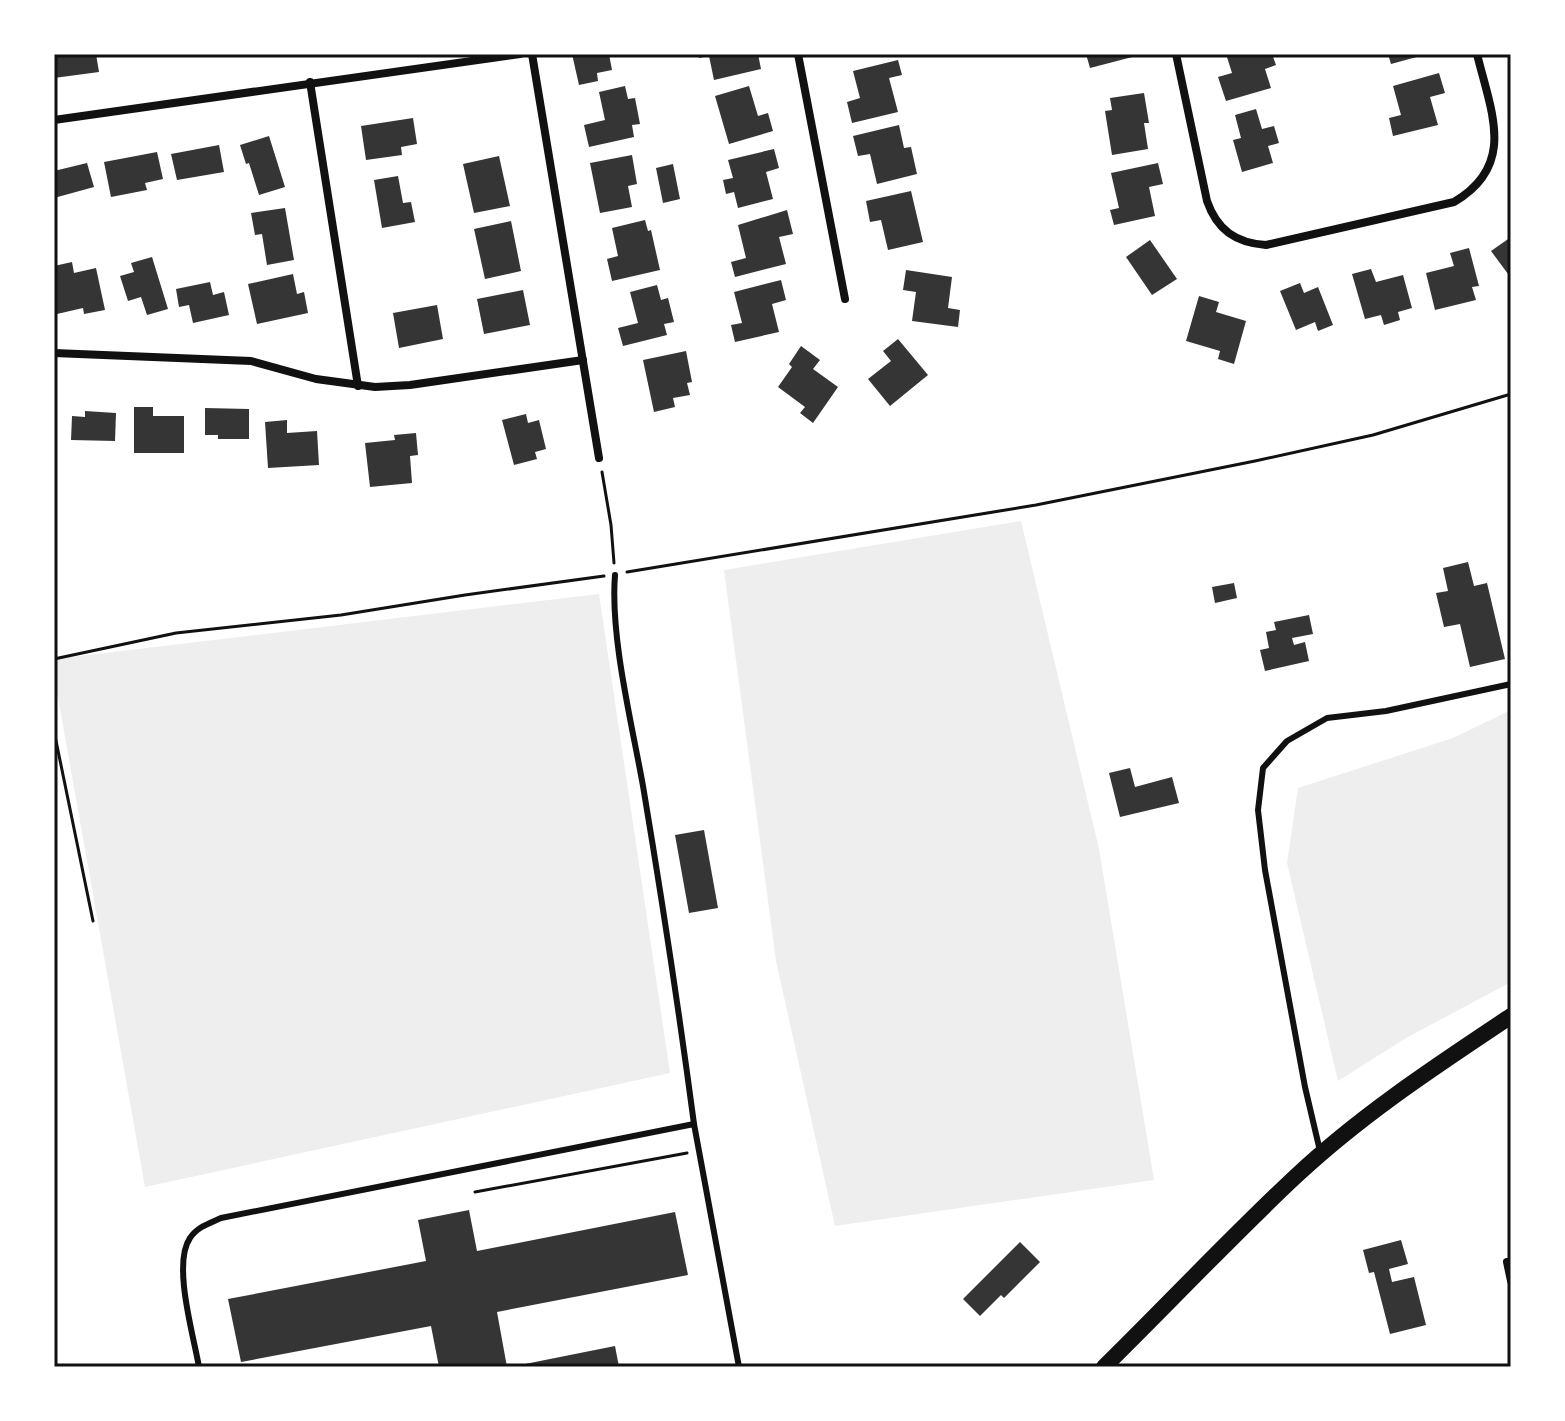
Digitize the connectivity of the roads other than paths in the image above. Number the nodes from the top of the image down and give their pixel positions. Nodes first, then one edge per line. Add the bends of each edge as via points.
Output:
1 (520, 54) edge
2 (532, 54) edge
3 (798, 54) edge
4 (1176, 54) edge
5 (1477, 54) edge
6 (310, 82) junction
7 (54, 120) edge
8 (845, 299) dead end
9 (54, 353) edge
10 (583, 360) junction
11 (358, 386) junction
12 (599, 458) road end
13 (615, 575) road end
14 (1511, 684) edge
15 (1511, 1016) edge
16 (694, 1124) junction
17 (1321, 1154) junction
18 (1507, 1262) dead end
19 (1511, 1281) edge
20 (199, 1367) edge
21 (739, 1367) edge
22 (1104, 1367) edge

1 - 6 street
2 - 10 street
3 - 8 street
4 - 5 street via 1212,215 1234,238 1266,245 1454,202 1470,193 1489,169 1495,150
6 - 7 street
6 - 11 street
9 - 11 street via 251,361
10 - 11 street via 410,385
10 - 12 street
13 - 16 lane via 613,599
14 - 17 lane via 1327,718 1287,741 1263,768 1258,810 1265,870
15 - 17 main road via 1412,1081
16 - 20 lane via 221,1218 201,1227 189,1239 183,1261
16 - 21 lane
17 - 22 main road
18 - 19 street

